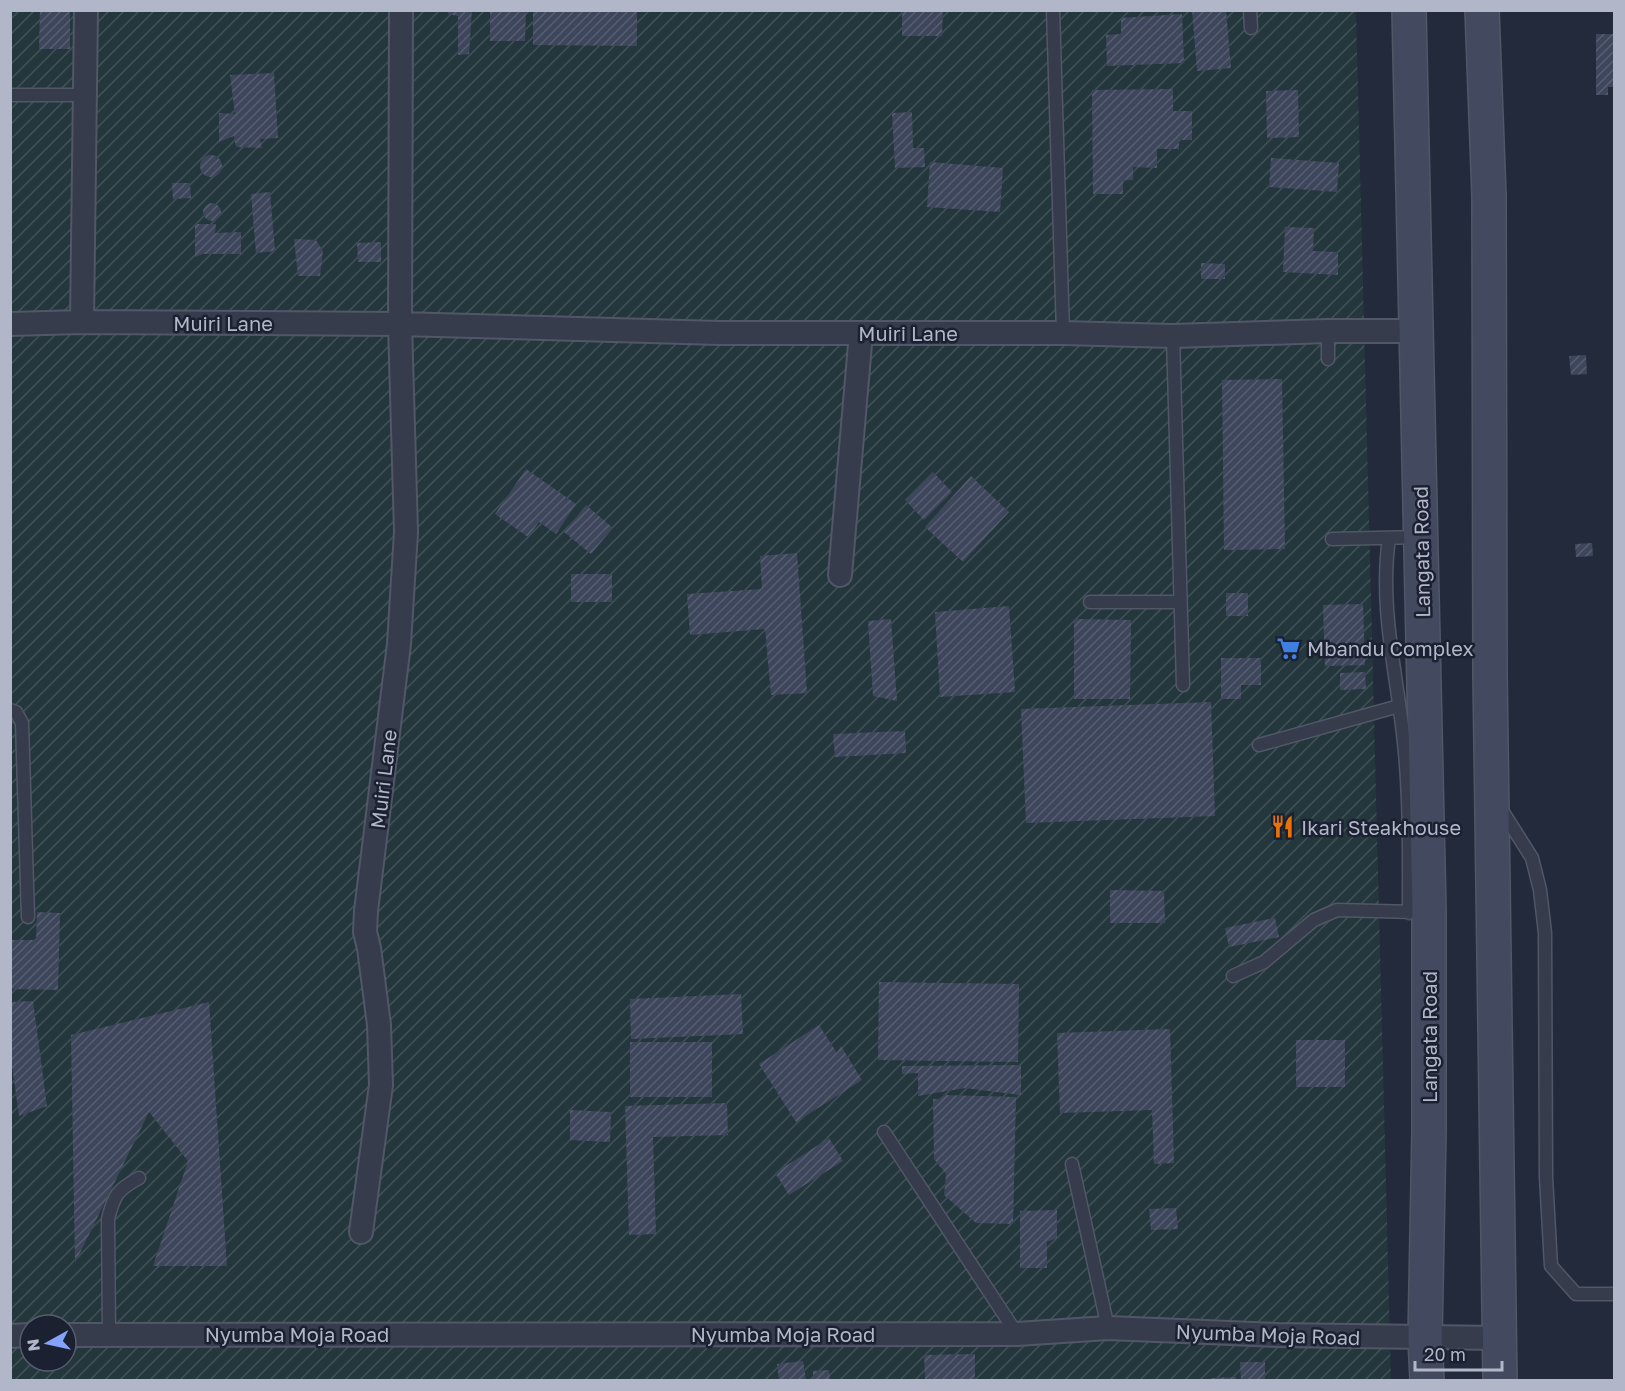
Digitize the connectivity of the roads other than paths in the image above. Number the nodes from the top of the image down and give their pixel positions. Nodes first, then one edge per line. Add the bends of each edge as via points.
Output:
1 (86, 10) edge
2 (401, 10) edge
3 (1053, 10) edge
4 (1250, 10) edge
5 (1409, 10) edge
6 (1482, 10) edge
7 (1251, 28) dead end
8 (10, 95) edge
9 (85, 95) junction
10 (82, 322) junction
11 (10, 324) edge
12 (400, 324) junction
13 (1328, 331) junction
14 (1416, 331) junction
15 (861, 333) junction
16 (1063, 333) junction
17 (1173, 336) junction
18 (1328, 359) dead end
19 (1405, 537) junction
20 (1332, 539) dead end
21 (840, 575) dead end
22 (1090, 602) dead end
23 (1180, 602) junction
24 (1183, 685) dead end
25 (1399, 706) junction
26 (10, 710) edge
27 (1259, 745) dead end
28 (1492, 795) junction
29 (1419, 912) junction
30 (28, 917) dead end
31 (1233, 976) dead end
32 (884, 1132) dead end
33 (1072, 1164) dead end
34 (139, 1178) dead end
35 (361, 1232) dead end
36 (1614, 1294) edge
37 (1108, 1328) junction
38 (1017, 1334) junction
39 (78, 1335) edge
40 (109, 1335) junction
41 (1425, 1338) junction
42 (1499, 1338) junction
43 (1427, 1380) edge
44 (1500, 1380) edge

1 - 9 street
2 - 12 street, Muiri Lane
3 - 16 lane
4 - 7 lane
5 - 14 main road, Langata Road
6 - 28 main road via 1489,196
8 - 9 lane
9 - 10 street
10 - 11 street, Muiri Lane
10 - 12 street, Muiri Lane
12 - 15 street, Muiri Lane
12 - 35 street, Muiri Lane via 406,532 399,644 366,911 365,932 379,1026 381,1085
13 - 14 street, Muiri Lane
13 - 17 street, Muiri Lane
13 - 18 lane
14 - 19 main road, Langata Road
15 - 16 street, Muiri Lane
15 - 21 street
16 - 17 street, Muiri Lane
17 - 23 lane
19 - 20 lane
19 - 25 lane via 1385,566 1388,631
19 - 29 main road, Langata Road
22 - 23 lane
23 - 24 lane
25 - 27 lane
25 - 29 lane
26 - 30 lane via 16,712 22,723
28 - 36 lane via 1532,858 1540,890 1545,933 1546,1177 1551,1266 1576,1294
28 - 42 main road
29 - 31 lane via 1337,910 1314,920 1264,962
29 - 41 main road, Langata Road via 1430,1130
32 - 38 lane
33 - 37 lane
34 - 40 lane via 122,1187 112,1202 108,1219
37 - 38 street, Nyumba Moja Road
37 - 41 street, Nyumba Moja Road
38 - 40 street, Nyumba Moja Road
39 - 40 street, Nyumba Moja Road
41 - 42 street, Nyumba Moja Road
41 - 43 main road, Langata Road
42 - 44 main road

